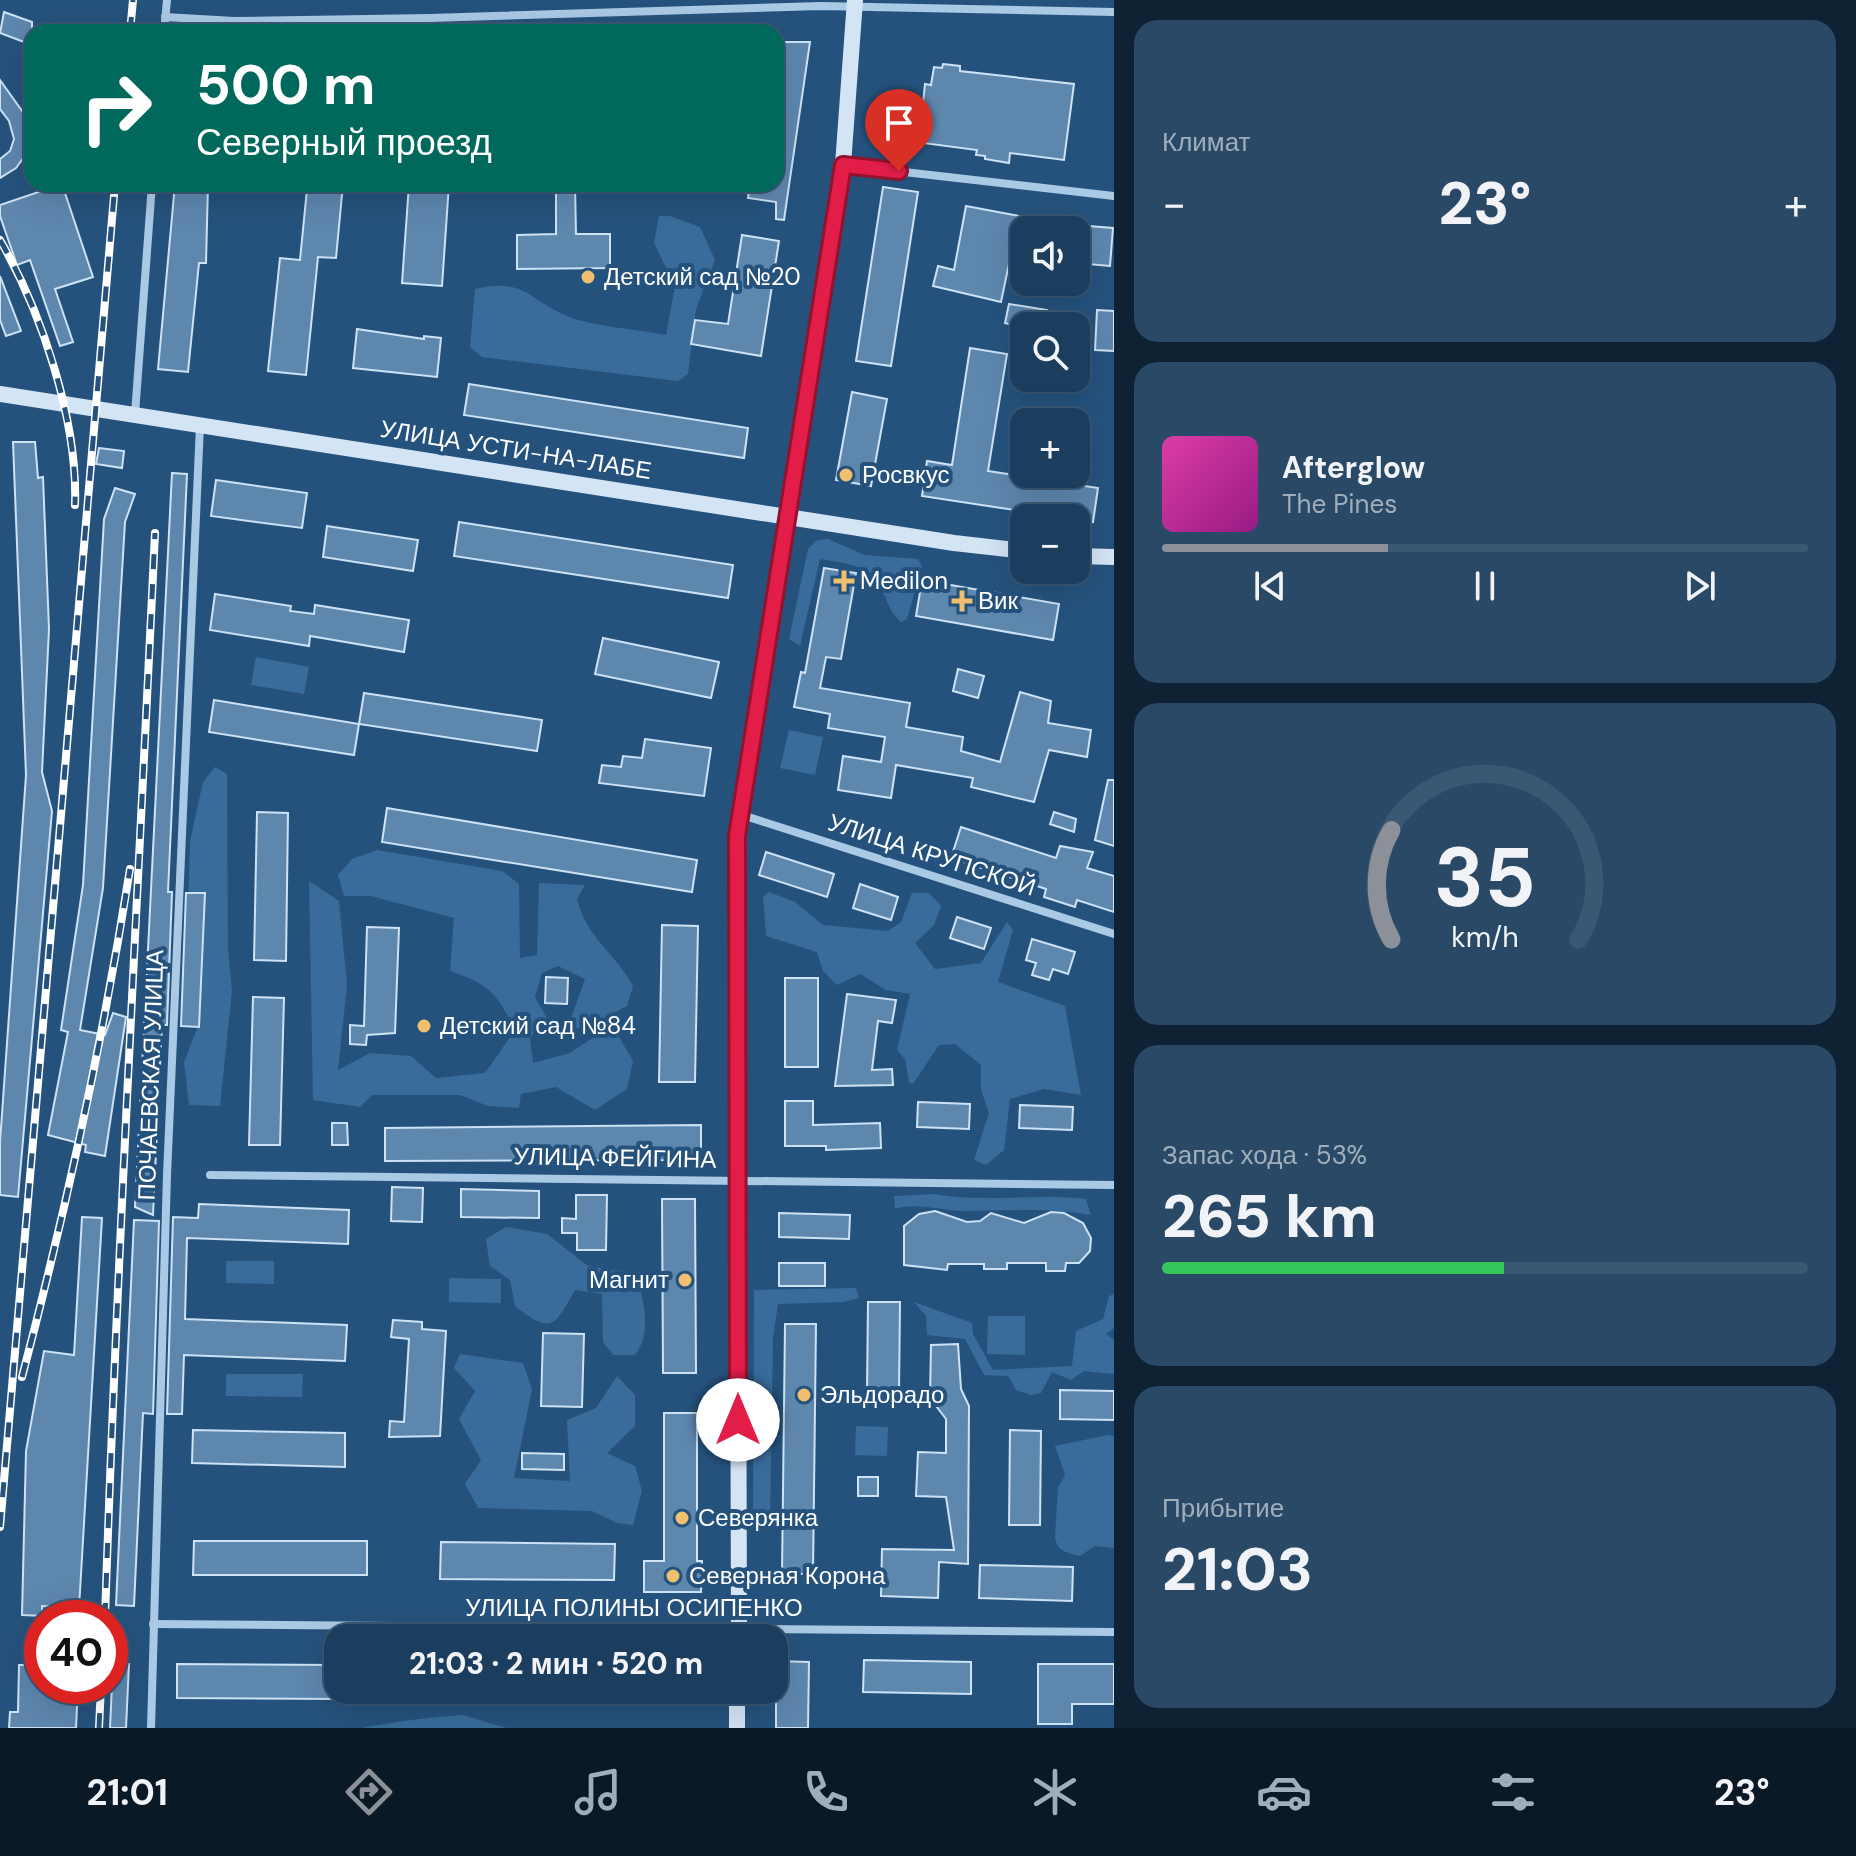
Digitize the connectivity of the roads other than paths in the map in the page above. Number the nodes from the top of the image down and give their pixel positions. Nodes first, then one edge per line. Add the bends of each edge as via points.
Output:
1 (167, 0) edge
2 (855, 3) edge
3 (1114, 12) edge
4 (165, 17) junction
5 (165, 24) edge
6 (843, 165) junction
7 (151, 192) edge
8 (1114, 196) edge
9 (0, 394) edge
10 (135, 414) junction
11 (200, 424) junction
12 (789, 517) junction
13 (1010, 549) edge
14 (1090, 556) edge
15 (1114, 557) edge
16 (739, 814) junction
17 (1114, 934) edge
18 (210, 1175) dead end
19 (738, 1180) junction
20 (1114, 1185) edge
21 (153, 1624) junction
22 (739, 1624) edge
23 (324, 1627) edge
24 (1114, 1632) edge
25 (788, 1634) edge
26 (737, 1704) edge
27 (151, 1728) edge
28 (737, 1728) edge

1 - 4 street
2 - 3 street
2 - 4 street via 430,18
2 - 6 street
4 - 5 street
6 - 8 street
6 - 12 street
7 - 10 street
9 - 10 street, УЛИЦА УСТИ-НА-ЛАБЕ
10 - 11 street, УЛИЦА УСТИ-НА-ЛАБЕ
11 - 12 street, УЛИЦА УСТИ-НА-ЛАБЕ
11 - 21 street, ПОЧАЕВСКАЯ УЛИЦА
12 - 13 street, УЛИЦА УСТИ-НА-ЛАБЕ
12 - 16 street
14 - 15 street
16 - 17 street, УЛИЦА КРУПСКОЙ
16 - 19 street
18 - 19 street, УЛИЦА ФЕЙГИНА
19 - 20 street, УЛИЦА ФЕЙГИНА
19 - 22 street
21 - 23 street, УЛИЦА ПОЛИНЫ ОСИПЕНКО
21 - 27 street, ПОЧАЕВСКАЯ УЛИЦА
24 - 25 street, УЛИЦА ПОЛИНЫ ОСИПЕНКО
26 - 28 street

